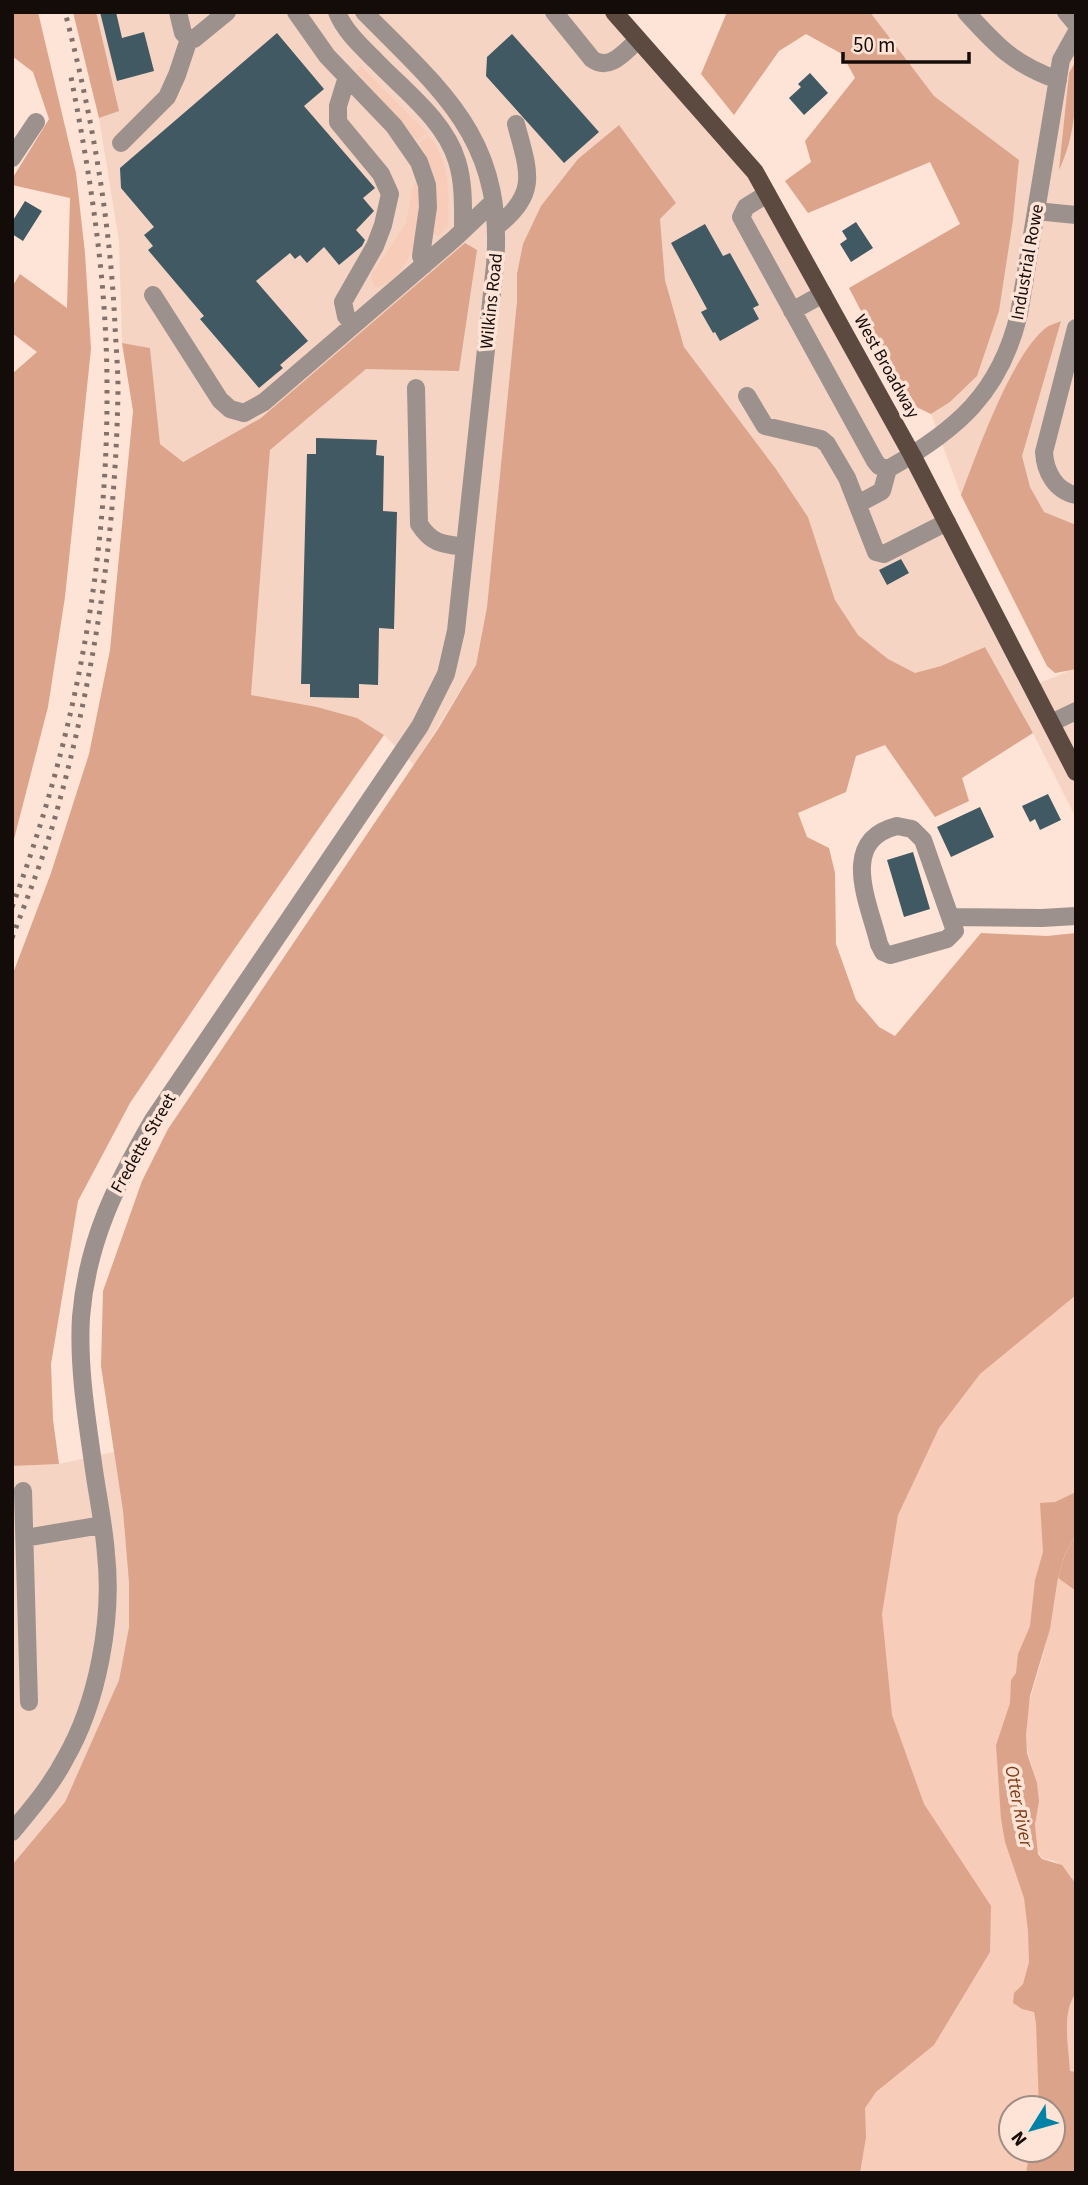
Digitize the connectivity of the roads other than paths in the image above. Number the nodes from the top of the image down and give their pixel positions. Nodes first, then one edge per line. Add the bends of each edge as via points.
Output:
1 (178, 12) edge
2 (227, 12) edge
3 (296, 12) edge
4 (337, 12) edge
5 (364, 12) edge
6 (554, 12) edge
7 (614, 12) edge
8 (966, 12) edge
9 (1066, 12) edge
10 (1076, 24) edge
11 (1076, 33) edge
12 (189, 39) junction
13 (638, 40) junction
14 (346, 77) junction
15 (1058, 80) junction
16 (36, 122) dead end
17 (516, 124) dead end
18 (121, 143) dead end
19 (12, 158) edge
20 (767, 194) junction
21 (493, 202) junction
22 (1036, 211) junction
23 (1076, 215) edge
24 (497, 226) junction
25 (463, 230) junction
26 (424, 265) junction
27 (823, 294) junction
28 (153, 295) dead end
29 (792, 311) junction
30 (354, 325) junction
31 (1076, 328) edge
32 (416, 388) dead end
33 (747, 396) dead end
34 (867, 446) junction
35 (912, 455) junction
36 (838, 462) junction
37 (888, 469) junction
38 (1076, 495) edge
39 (858, 504) junction
40 (947, 522) junction
41 (465, 547) junction
42 (455, 633) joint
43 (1076, 711) edge
44 (1051, 723) junction
45 (1076, 772) edge
46 (1076, 916) edge
47 (952, 917) junction
48 (23, 1491) dead end
49 (102, 1525) junction
50 (25, 1538) junction
51 (29, 1702) dead end
52 (12, 1832) edge

1 - 12 street
2 - 12 street via 203,34
3 - 14 street
4 - 25 street via 361,46 428,114 453,147 461,179
5 - 21 street, Wilkins Road via 465,121 481,153
6 - 13 street via 598,64 610,63
7 - 13 main road, West Broadway
8 - 15 street via 1006,55
9 - 10 street
11 - 15 street, Industrial Rowe via 1063,55
12 - 18 street via 167,97
13 - 20 main road, West Broadway via 755,173
14 - 26 street via 394,127 419,162 427,185
14 - 30 street via 338,121 381,174 390,194 374,246 343,302
15 - 22 street, Industrial Rowe
16 - 19 street
17 - 24 street via 526,164 526,193 516,211
20 - 27 main road, West Broadway
20 - 29 street via 746,207 741,217
21 - 24 street, Wilkins Road
21 - 25 street
22 - 23 street
22 - 35 street, Industrial Rowe via 1019,314 998,372 964,417
24 - 41 street, Wilkins Road
25 - 26 street
26 - 30 street
27 - 29 street
27 - 35 main road, West Broadway
28 - 30 street via 220,400 244,413 264,402
29 - 34 street
31 - 38 street via 1044,452 1047,471 1060,488
32 - 41 street via 419,524 427,537 441,544
33 - 36 street via 765,426 825,441
34 - 36 street
34 - 37 street via 879,466
35 - 37 street, Industrial Rowe
35 - 40 main road, West Broadway
36 - 39 street
37 - 39 street via 882,491
39 - 40 street via 873,549 880,554
40 - 44 main road, West Broadway
41 - 42 street, Wilkins Road
42 - 49 street, Fredette Street via 446,674 420,726 153,1121 110,1199 89,1268 80,1337
43 - 44 street
44 - 45 main road, West Broadway
46 - 47 street
47 - 47 street via 918,833 897,826 868,842 861,861 862,878 883,952 895,954 947,939 956,931
48 - 50 street
49 - 50 street
49 - 52 street, Fredette Street via 107,1604 93,1688 66,1759
50 - 51 street

